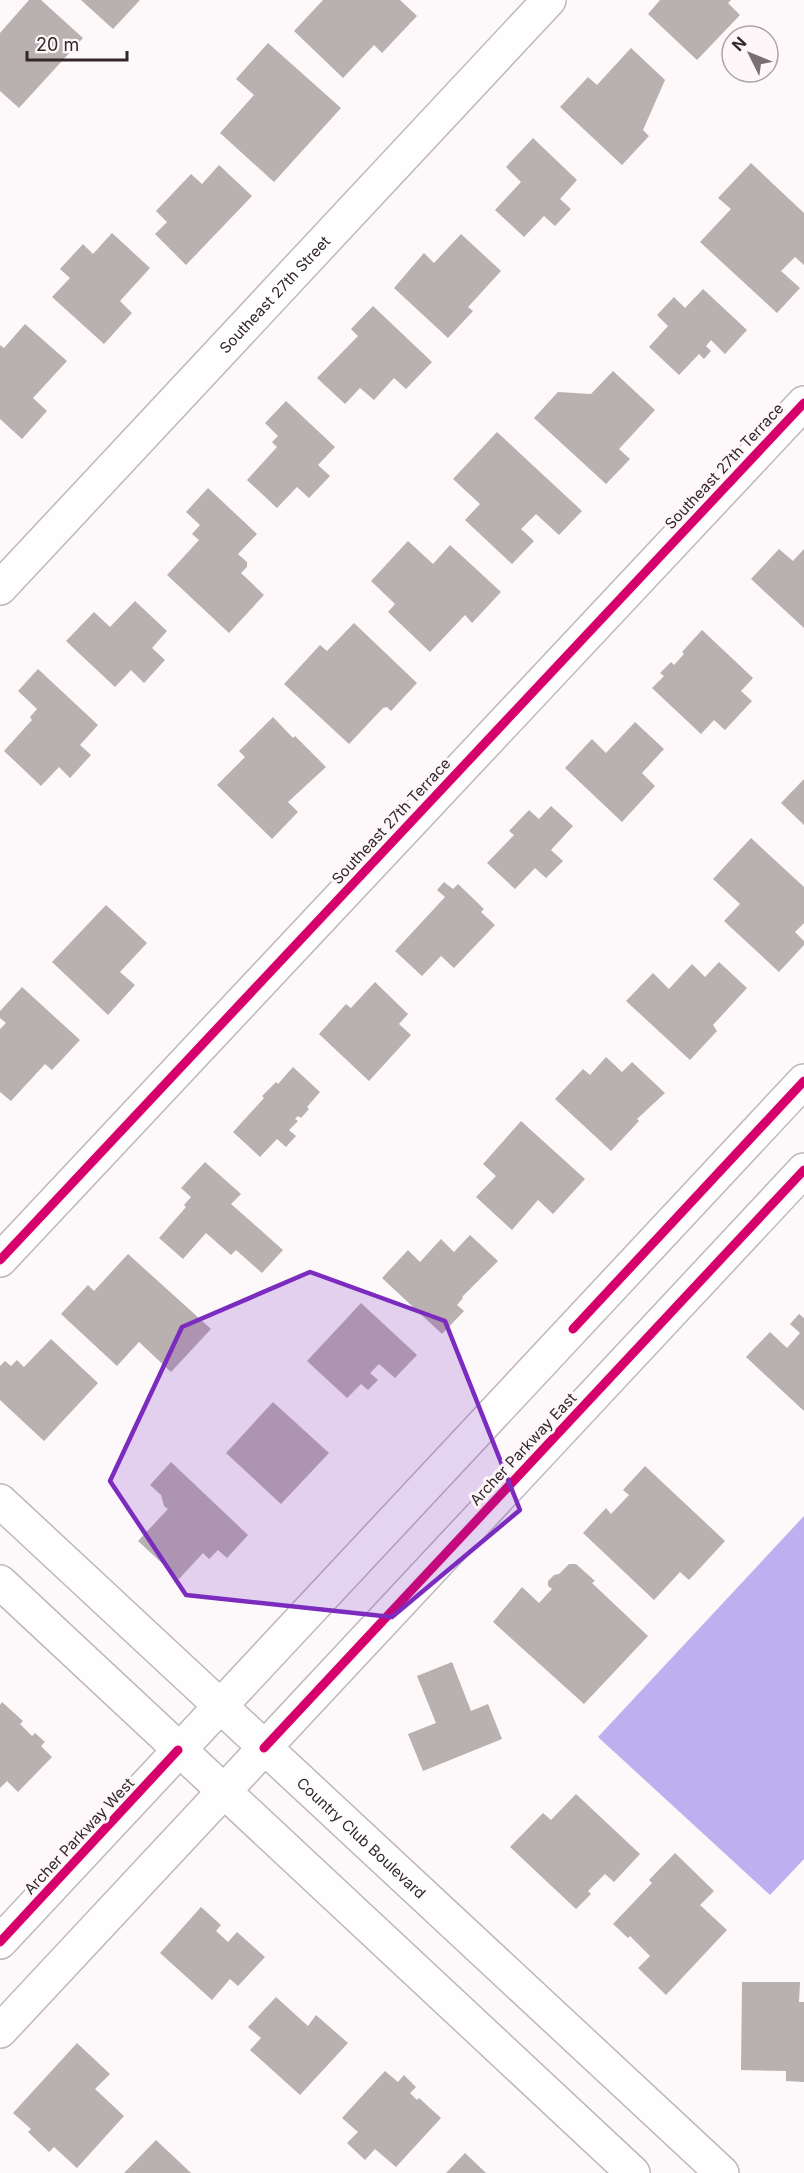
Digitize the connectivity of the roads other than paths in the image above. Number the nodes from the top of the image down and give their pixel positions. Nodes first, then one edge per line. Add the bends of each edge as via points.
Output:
1 (549, 0) edge
2 (804, 403) edge
3 (0, 588) edge
4 (804, 1081) edge
5 (804, 1170) edge
6 (0, 1260) edge
7 (0, 1501) edge
8 (0, 1582) edge
9 (220, 1706) junction
10 (264, 1748) junction
11 (178, 1750) junction
12 (223, 1792) junction
13 (0, 1942) edge
14 (0, 2031) edge
15 (633, 2173) edge
16 (722, 2173) edge

1 - 3 street, Southeast 27th Street
2 - 6 street, Southeast 27th Terrace
4 - 9 street
5 - 10 street, Archer Parkway East
7 - 9 street, Country Club Boulevard
8 - 11 street
9 - 10 street, Country Club Boulevard
9 - 11 street
10 - 12 street
10 - 16 street, Country Club Boulevard
11 - 12 street
11 - 13 street, Archer Parkway West
12 - 14 street
12 - 15 street

